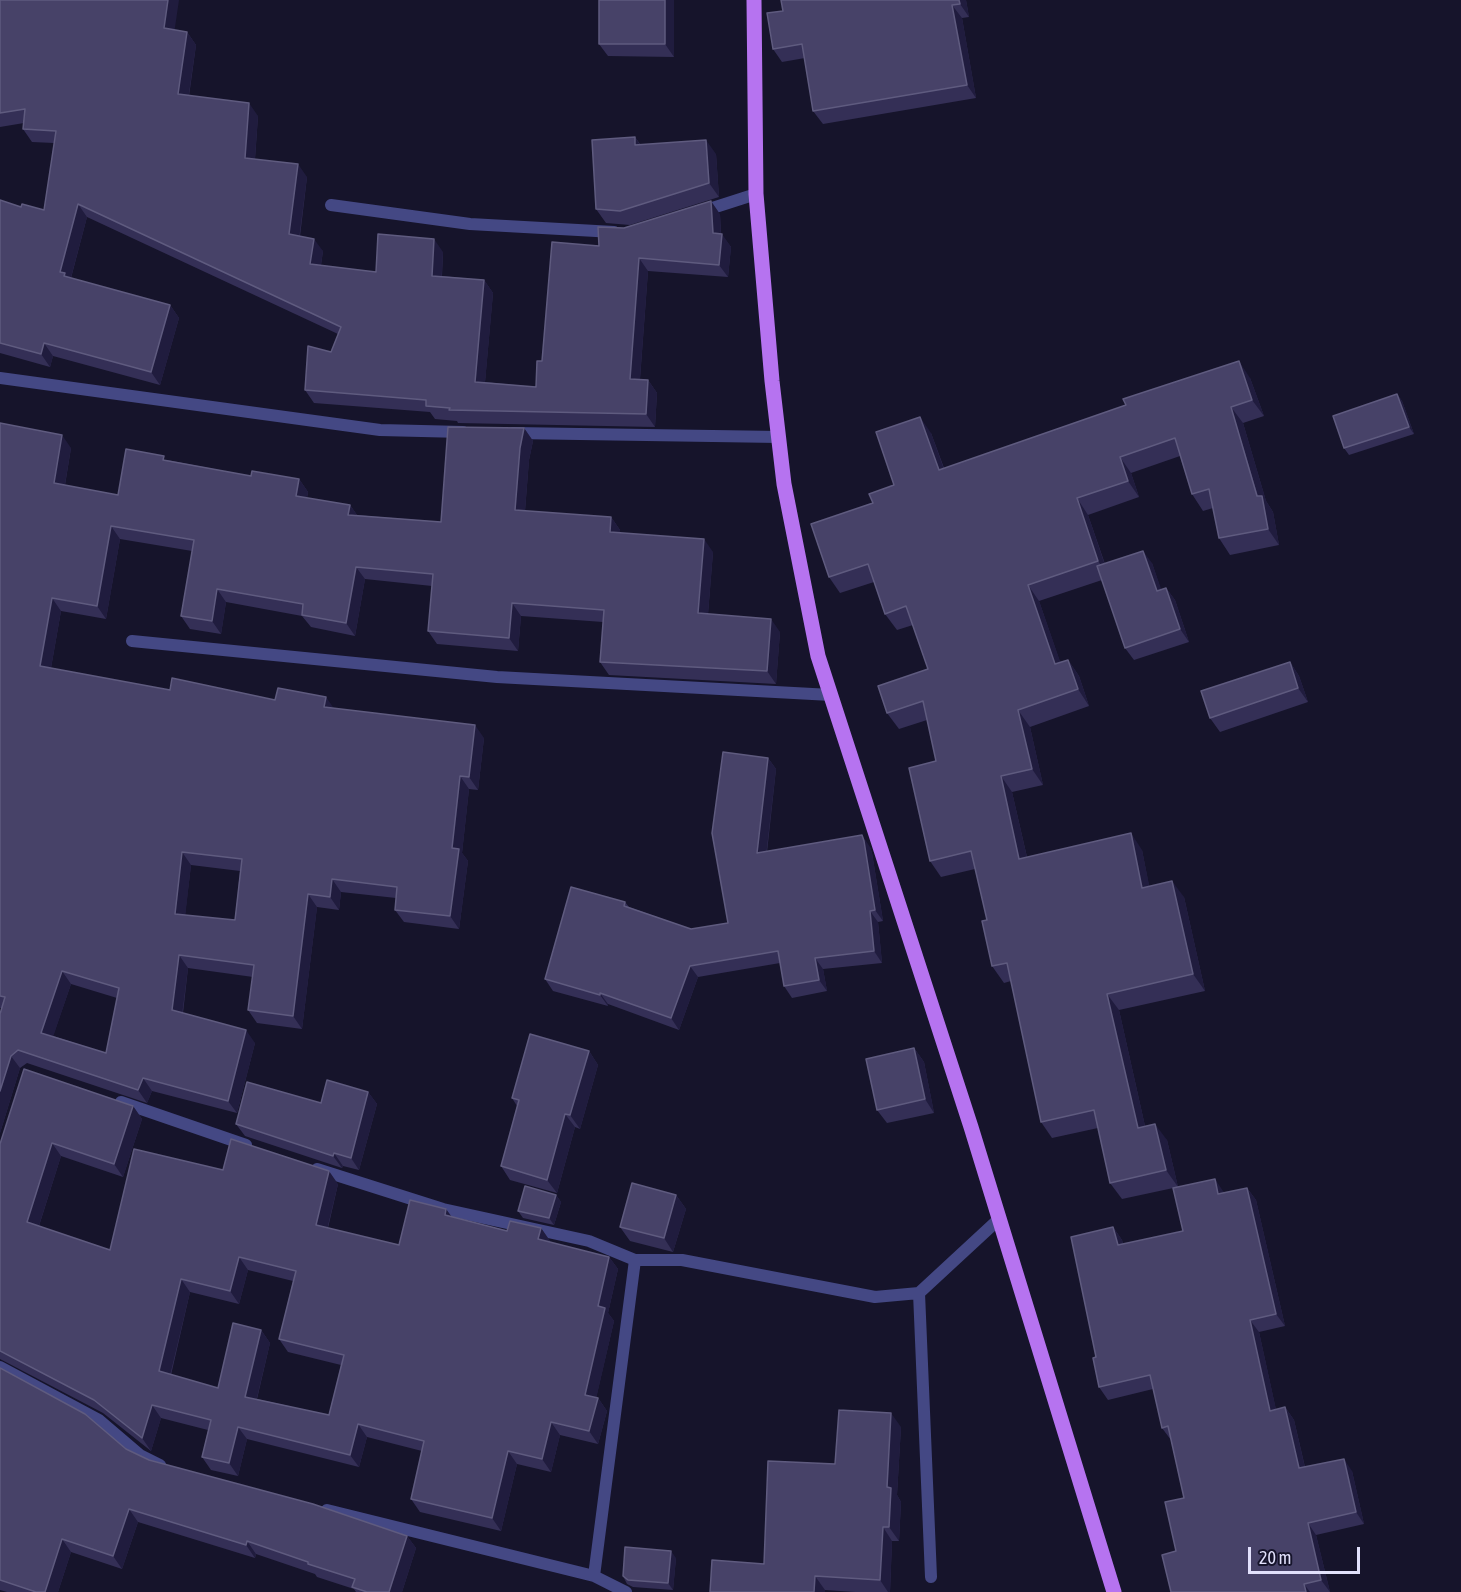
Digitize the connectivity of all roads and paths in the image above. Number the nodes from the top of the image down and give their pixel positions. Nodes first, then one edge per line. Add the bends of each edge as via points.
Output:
1 (754, 0) edge
2 (756, 194) junction
3 (331, 205) dead end
4 (688, 215) edge
5 (631, 233) edge
6 (0, 378) edge
7 (474, 432) edge
8 (498, 432) edge
9 (779, 437) junction
10 (132, 641) dead end
11 (831, 696) junction
12 (106, 1098) edge
13 (263, 1151) edge
14 (308, 1166) edge
15 (999, 1219) junction
16 (635, 1260) junction
17 (919, 1293) junction
18 (0, 1367) edge
19 (173, 1468) edge
20 (312, 1505) edge
21 (594, 1576) junction
22 (931, 1577) dead end
23 (626, 1592) edge
24 (1114, 1592) edge

1 - 2 main road
2 - 4 street
2 - 9 main road
3 - 5 street via 470,224
6 - 7 street via 380,430
8 - 9 street
9 - 11 main road via 784,484 818,656
10 - 11 street via 497,677
11 - 15 main road
12 - 13 street
14 - 16 street via 444,1209 589,1241
15 - 17 street
15 - 24 main road
16 - 17 street via 682,1260 875,1297
16 - 21 street
17 - 22 street
18 - 19 street via 99,1420 140,1455
20 - 21 street
21 - 23 street

